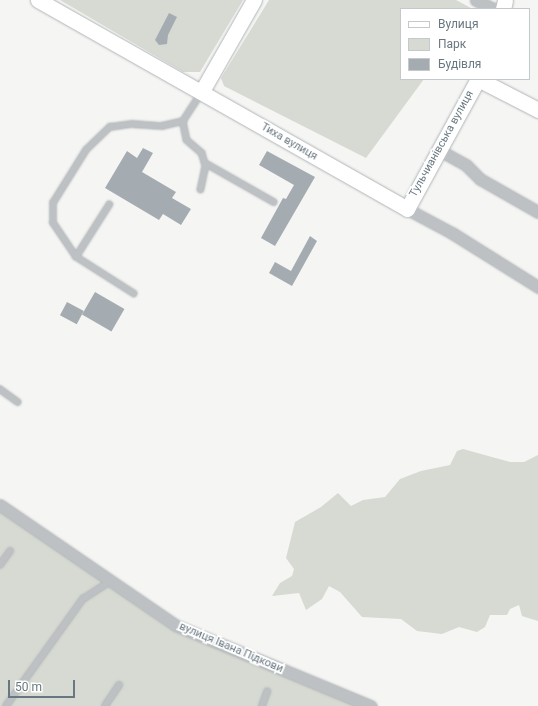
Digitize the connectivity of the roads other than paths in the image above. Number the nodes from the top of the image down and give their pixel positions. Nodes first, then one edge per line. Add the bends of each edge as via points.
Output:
1 (38, 0) edge
2 (254, 0) edge
3 (476, 0) edge
4 (492, 8) edge
5 (477, 80) edge
6 (480, 80) edge
7 (202, 91) junction
8 (538, 110) edge
9 (183, 122) junction
10 (439, 150) junction
11 (205, 163) junction
12 (201, 189) dead end
13 (274, 202) dead end
14 (109, 206) dead end
15 (407, 209) junction
16 (538, 212) edge
17 (76, 257) junction
18 (538, 287) edge
19 (134, 294) dead end
20 (0, 389) edge
21 (18, 402) dead end
22 (0, 505) edge
23 (10, 551) dead end
24 (0, 565) edge
25 (111, 581) junction
26 (119, 685) dead end
27 (267, 692) dead end
28 (6, 706) edge
29 (105, 706) edge
30 (262, 706) edge
31 (371, 706) edge

1 - 7 street, Тиха вулиця
2 - 7 street
3 - 4 street
5 - 10 street, Тульчианівська вулиця
6 - 8 street
7 - 9 lane
7 - 15 street, Тиха вулиця
9 - 11 lane via 187,140 202,153
9 - 17 lane via 162,126 132,124 110,127 86,150 53,203 53,224
10 - 15 street, Тульчианівська вулиця
10 - 16 street via 466,165 480,179
11 - 12 lane
11 - 13 lane
14 - 17 lane
15 - 18 street, Тиха вулиця via 452,233
17 - 19 lane
20 - 21 lane
22 - 25 street, вулиця Івана Підкови
23 - 24 lane
25 - 28 lane via 83,599
25 - 31 street, вулиця Івана Підкови via 175,625
26 - 29 lane
27 - 30 lane

